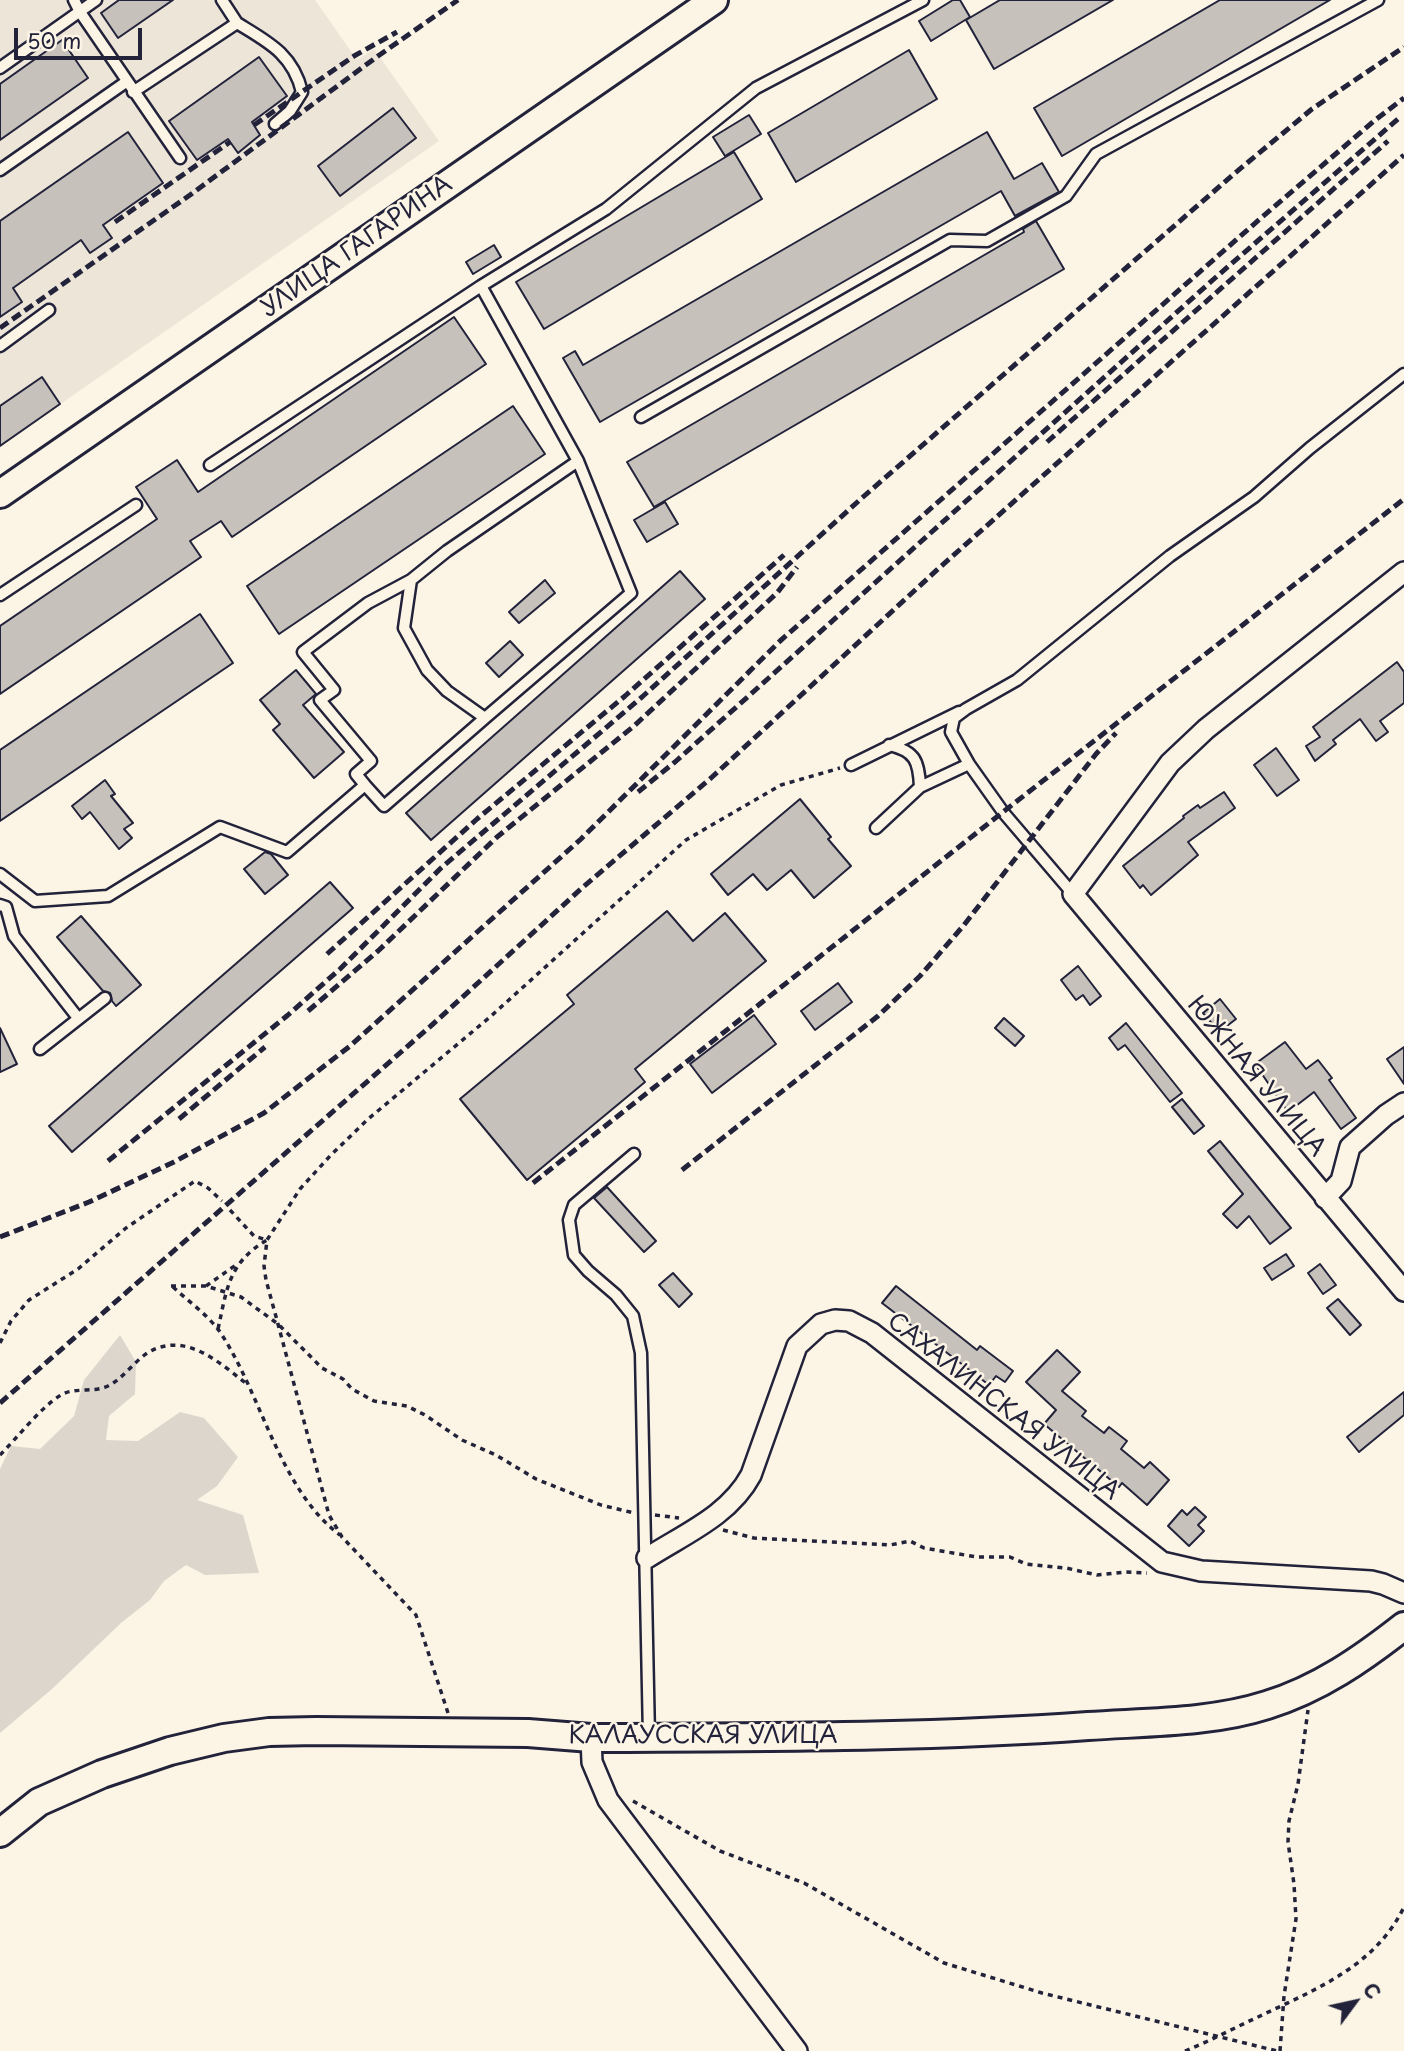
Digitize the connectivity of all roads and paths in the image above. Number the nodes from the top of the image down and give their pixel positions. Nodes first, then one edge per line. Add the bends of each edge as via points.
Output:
1 (74, 0) edge
2 (96, 0) edge
3 (222, 0) edge
4 (713, 0) edge
5 (923, 0) edge
6 (1378, 0) edge
7 (79, 12) junction
8 (237, 23) junction
9 (0, 68) edge
10 (126, 82) junction
11 (133, 92) junction
12 (275, 124) dead end
13 (180, 158) dead end
14 (0, 170) edge
15 (481, 286) junction
16 (49, 310) dead end
17 (0, 346) edge
18 (1404, 374) edge
19 (641, 417) dead end
20 (578, 461) junction
21 (210, 465) dead end
22 (0, 495) edge
23 (136, 505) dead end
24 (1404, 572) edge
25 (411, 580) junction
26 (0, 595) edge
27 (966, 709) junction
28 (485, 718) junction
29 (888, 745) junction
30 (969, 764) junction
31 (851, 765) joint
32 (365, 785) junction
33 (920, 787) junction
34 (876, 828) dead end
35 (0, 874) edge
36 (1073, 894) junction
37 (0, 905) edge
38 (105, 998) dead end
39 (78, 1018) junction
40 (40, 1049) dead end
41 (1404, 1103) edge
42 (634, 1154) dead end
43 (1325, 1198) junction
44 (222, 1201) dead end
45 (230, 1210) dead end
46 (267, 1240) junction
47 (238, 1264) junction
48 (206, 1286) junction
49 (1404, 1291) edge
50 (226, 1292) junction
51 (278, 1324) junction
52 (218, 1329) junction
53 (0, 1343) edge
54 (250, 1387) junction
55 (0, 1455) edge
56 (645, 1515) junction
57 (706, 1522) junction
58 (342, 1537) junction
59 (646, 1558) junction
60 (1154, 1573) dead end
61 (1404, 1593) edge
62 (1404, 1626) edge
63 (1311, 1688) junction
64 (454, 1732) junction
65 (591, 1738) junction
66 (649, 1738) junction
67 (631, 1800) dead end
68 (0, 1833) edge
69 (1404, 1907) edge
70 (1284, 2005) junction
71 (1220, 2036) junction
72 (797, 2051) edge
73 (1185, 2051) edge
74 (1279, 2051) edge

1 - 7 lane
2 - 7 lane
3 - 8 lane
4 - 22 street, УЛИЦА ГАГАРИНА
5 - 15 lane via 756,88 606,209
6 - 19 lane via 1096,154 1066,196 987,241 950,240
7 - 9 lane
7 - 10 lane
8 - 11 lane
8 - 12 lane via 275,46 298,72 302,92
10 - 11 lane
10 - 14 lane
11 - 13 lane
15 - 20 lane
15 - 21 lane
16 - 17 lane
18 - 27 lane via 1017,680
20 - 25 lane
20 - 28 lane via 631,593
23 - 26 lane
24 - 36 street via 1217,720 1170,764
25 - 28 lane via 404,628 426,670
25 - 32 lane via 368,603 303,652 334,690 320,700 371,761 356,774
27 - 29 lane
27 - 30 lane via 954,718 951,732
28 - 32 lane via 384,806
29 - 31 lane
29 - 33 lane via 904,748 915,757
30 - 33 lane
30 - 36 lane
31 - 46 path via 781,785 686,840 330,1156 300,1189
32 - 35 lane via 287,852 220,827 108,896 35,901
33 - 34 lane
36 - 43 street, ЮЖНАЯ УЛИЦА
37 - 39 lane via 6,907 14,936
38 - 39 lane
39 - 40 lane
41 - 43 street via 1350,1147 1341,1181
42 - 56 lane via 574,1205 569,1220 574,1255 633,1316 641,1353
43 - 49 street, ЮЖНАЯ УЛИЦА
44 - 53 path via 195,1181 29,1300
45 - 46 path via 254,1236
46 - 47 path
46 - 51 path via 265,1280
47 - 48 path
47 - 50 path
48 - 50 path
48 - 52 path via 171,1286
50 - 51 path via 241,1297
50 - 52 path
51 - 56 path via 322,1368 374,1401 407,1406 536,1479 618,1511
51 - 58 path via 329,1515
52 - 54 path
54 - 55 path via 218,1361 187,1345 170,1344 148,1353 104,1388 63,1394
54 - 58 path via 304,1499 321,1521
56 - 57 path
56 - 59 lane
57 - 59 street, САХАЛИНСКАЯ УЛИЦА
57 - 60 path via 754,1538 890,1545 910,1541 924,1548 1010,1557 1026,1564 1097,1575
57 - 61 street, САХАЛИНСКАЯ УЛИЦА via 742,1492 751,1475 797,1346 821,1324 849,1321 872,1333 1162,1562 1201,1571 1371,1581
58 - 64 path via 415,1615
59 - 66 lane
62 - 63 street, КАЛАУССКАЯ УЛИЦА via 1363,1658
63 - 66 street, КАЛАУССКАЯ УЛИЦА via 1264,1706 1163,1721 989,1734
63 - 70 path via 1289,1821 1296,1919
64 - 65 street, КАЛАУССКАЯ УЛИЦА
64 - 68 street, КАЛАУССКАЯ УЛИЦА via 269,1732 224,1738 102,1774 39,1802
65 - 66 street, КАЛАУССКАЯ УЛИЦА
65 - 72 street via 592,1762 608,1800
67 - 71 path via 720,1851 804,1883 944,1963 1042,1993
69 - 70 path via 1378,1946 1354,1967
70 - 71 path
70 - 74 path
71 - 73 path
71 - 74 path

